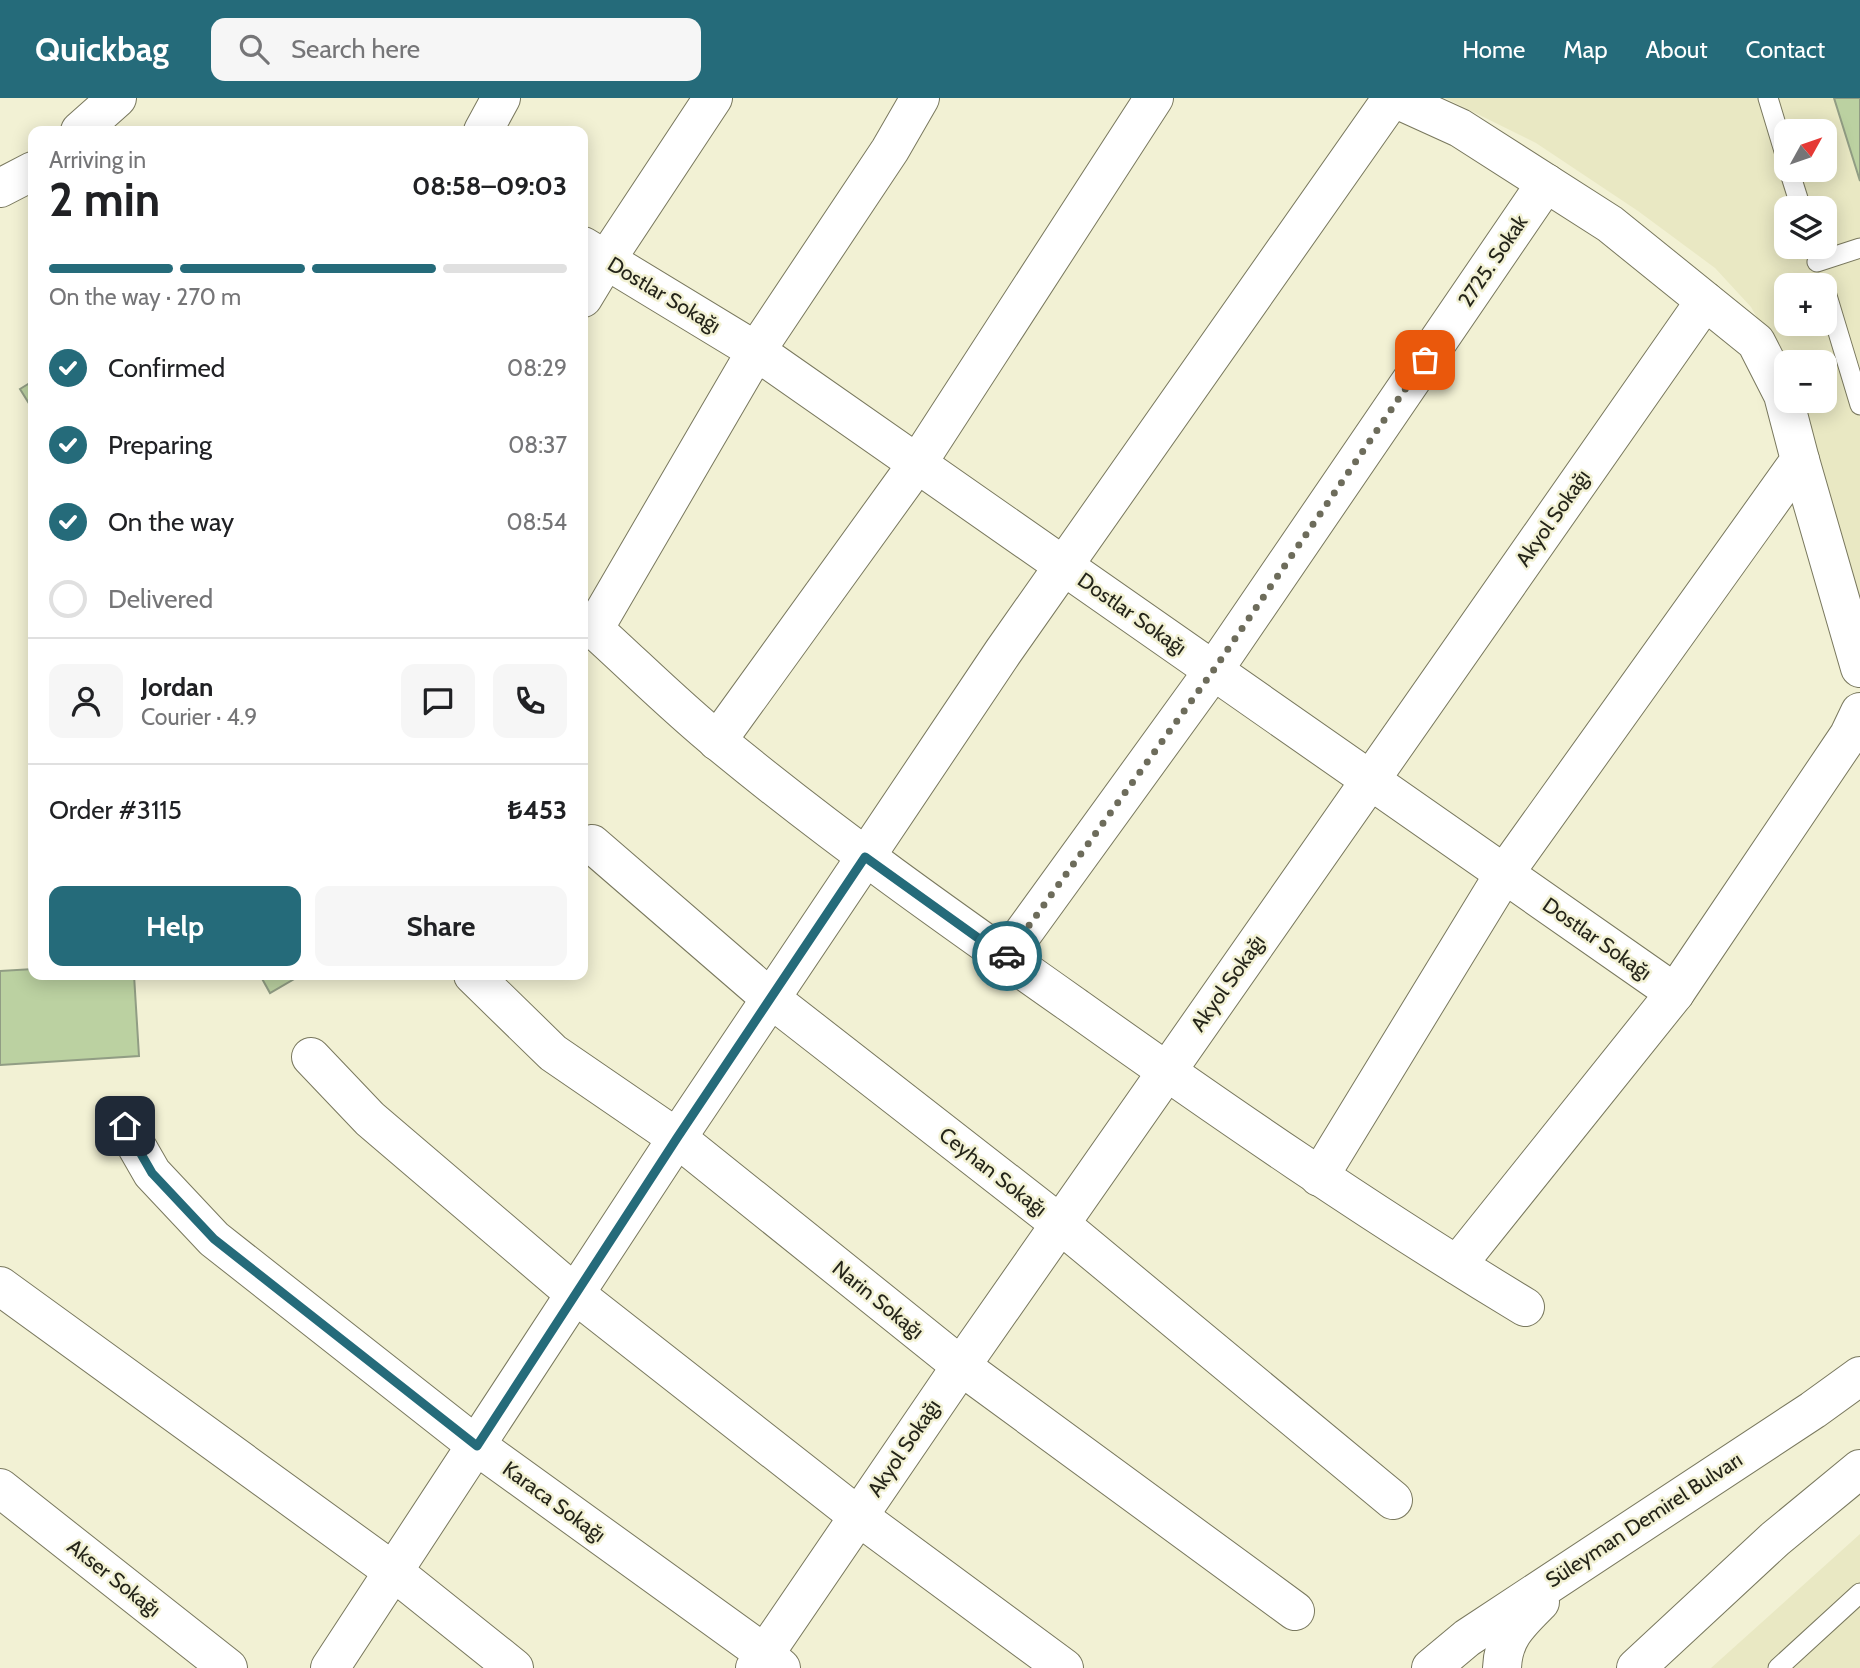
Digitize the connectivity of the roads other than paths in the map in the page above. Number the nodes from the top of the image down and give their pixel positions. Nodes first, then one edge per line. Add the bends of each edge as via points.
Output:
1 (117, 98) edge
2 (501, 98) edge
3 (713, 98) edge
4 (920, 98) edge
5 (1154, 98) edge
6 (1393, 98) edge
7 (1768, 98) edge
8 (1774, 119) edge
9 (86, 126) edge
10 (486, 126) edge
11 (28, 174) edge
12 (1546, 183) junction
13 (0, 188) edge
14 (1860, 248) edge
15 (1837, 251) edge
16 (594, 253) edge
17 (588, 278) edge
18 (1705, 300) junction
19 (1837, 327) edge
20 (756, 351) junction
21 (1860, 404) edge
22 (1800, 460) junction
23 (917, 464) junction
24 (1063, 566) junction
25 (1860, 668) edge
26 (1213, 671) junction
27 (1860, 712) edge
28 (717, 741) junction
29 (1370, 780) junction
30 (592, 844) dead end
31 (865, 857) junction
32 (1504, 874) junction
33 (1006, 958) junction
34 (477, 980) edge
35 (1675, 993) junction
36 (770, 998) junction
37 (312, 1057) dead end
38 (1166, 1072) junction
39 (125, 1126) dead end
40 (677, 1138) junction
41 (1320, 1177) junction
42 (1060, 1224) junction
43 (1457, 1265) junction
44 (0, 1286) edge
45 (575, 1294) junction
46 (1525, 1307) dead end
47 (961, 1366) junction
48 (1860, 1376) edge
49 (477, 1446) junction
50 (1860, 1469) edge
51 (0, 1488) edge
52 (1393, 1500) dead end
53 (858, 1516) junction
54 (1572, 1567) junction
55 (394, 1572) junction
56 (1860, 1593) edge
57 (1295, 1611) dead end
58 (767, 1663) edge
59 (1637, 1666) edge
60 (228, 1668) edge
61 (330, 1668) edge
62 (514, 1668) edge
63 (1064, 1668) edge
64 (1431, 1668) edge
65 (1502, 1668) edge
66 (1778, 1668) edge

1 - 9 street
2 - 10 street
3 - 16 street
4 - 20 street
5 - 23 street
6 - 12 street via 1460,128
6 - 24 street
7 - 8 lane
11 - 13 street
12 - 18 street via 1610,224
12 - 26 street, 2725. Sokak
14 - 15 lane
16 - 17 street
16 - 20 street, Dostlar Sokağı
18 - 22 street via 1756,342 1783,395
18 - 29 street, Akyol Sokağı
19 - 21 lane
20 - 23 street, Dostlar Sokağı
20 - 28 street via 594,629
22 - 25 street
22 - 32 street
23 - 24 street, Dostlar Sokağı
23 - 28 street
24 - 26 street, Dostlar Sokağı
24 - 31 street
26 - 29 street, Dostlar Sokağı
26 - 33 street, 2725. Sokak
27 - 35 street
28 - 31 street
29 - 32 street, Dostlar Sokağı
29 - 38 street, Akyol Sokağı
30 - 36 street, Ceyhan Sokağı
31 - 33 street
31 - 36 street
32 - 35 street, Dostlar Sokağı
32 - 41 street
33 - 38 street
34 - 40 street, Narin Sokağı via 553,1053
35 - 43 street
36 - 40 street
36 - 42 street, Ceyhan Sokağı
37 - 45 street via 370,1119
38 - 41 street
38 - 42 street, Akyol Sokağı
39 - 49 street, Karaca Sokağı via 152,1173 214,1239
40 - 45 street
40 - 47 street, Narin Sokağı
41 - 43 street
42 - 47 street, Akyol Sokağı
42 - 52 street, Ceyhan Sokağı
43 - 46 street
44 - 55 street
45 - 49 street
45 - 53 street
47 - 53 street, Akyol Sokağı
47 - 57 street, Narin Sokağı
48 - 54 street, Süleyman Demirel Bulvarı
49 - 55 street
49 - 58 street, Karaca Sokağı
50 - 59 street via 1775,1539
51 - 60 street, Akser Sokağı
53 - 58 street, Akyol Sokağı
53 - 63 street
54 - 64 street, Süleyman Demirel Bulvarı
54 - 65 street via 1512,1630 1502,1654
55 - 61 street
55 - 62 street
56 - 66 lane

